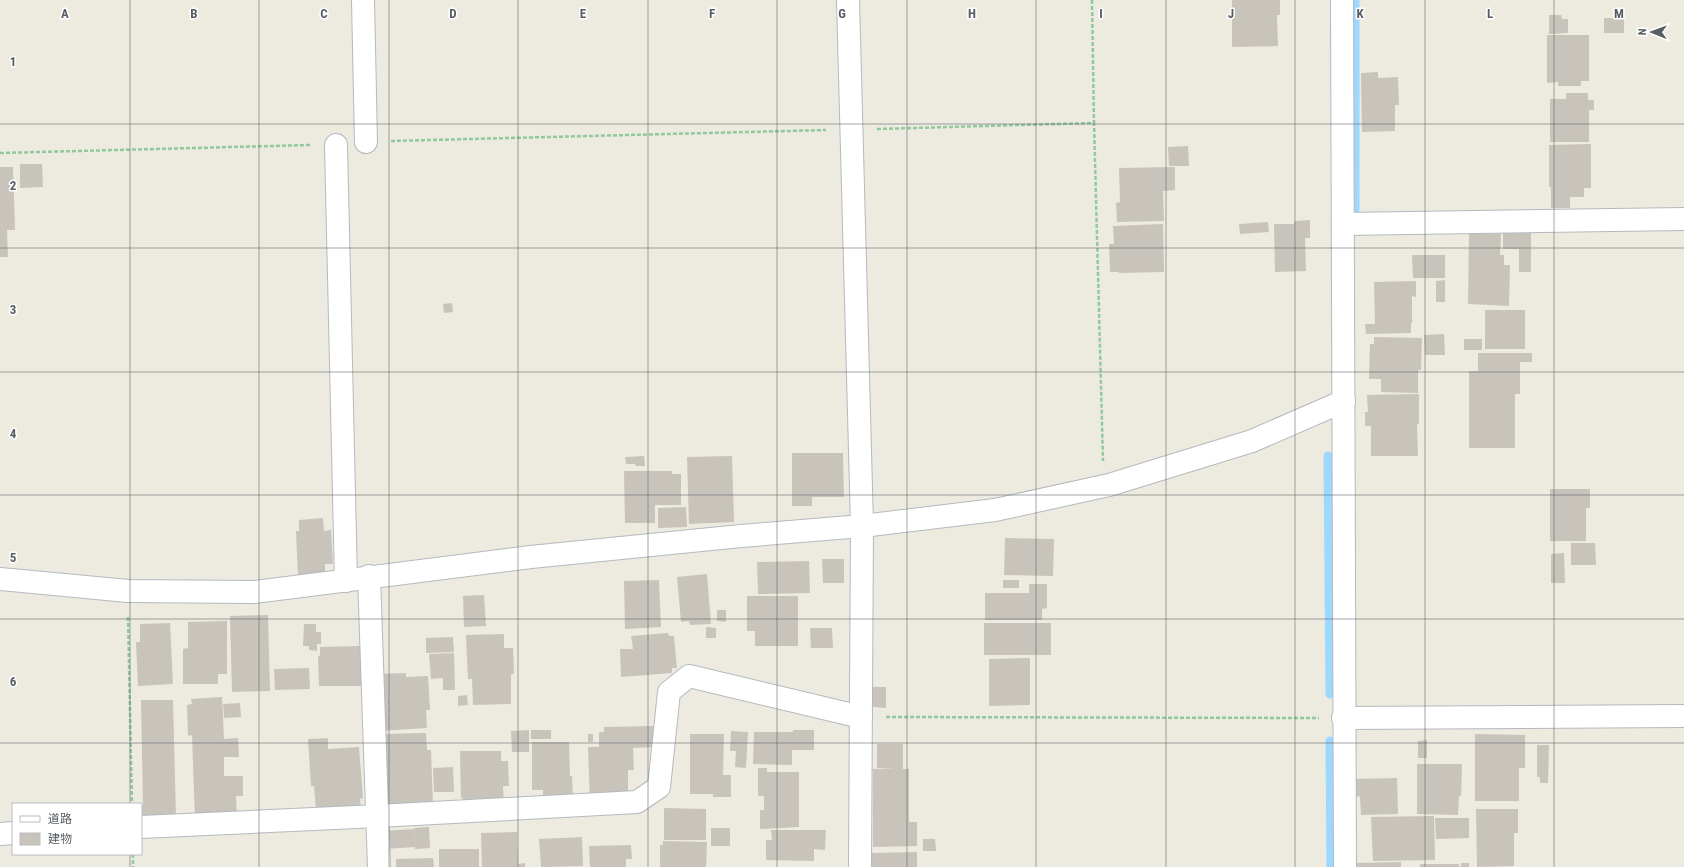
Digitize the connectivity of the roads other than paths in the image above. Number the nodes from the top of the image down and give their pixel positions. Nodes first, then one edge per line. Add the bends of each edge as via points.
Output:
1 (363, 0) edge
2 (848, 0) edge
3 (1342, 0) edge
4 (366, 142) road end
5 (336, 145) road end
6 (1684, 219) edge
7 (1344, 224) junction
8 (1344, 401) junction
9 (862, 526) junction
10 (369, 576) junction
11 (0, 579) edge
12 (346, 581) junction
13 (1684, 716) edge
14 (861, 717) junction
15 (1343, 718) junction
16 (378, 816) junction
17 (142, 827) edge
18 (12, 833) edge
19 (0, 834) edge
20 (379, 867) edge
21 (860, 867) edge
22 (1345, 867) edge

1 - 4 street
2 - 9 street
3 - 7 street
5 - 12 street
6 - 7 street
7 - 8 street
8 - 9 street via 1252,441 1109,485 995,510
8 - 15 street
9 - 10 street via 741,536
9 - 14 street
10 - 12 street
10 - 16 street
11 - 12 street via 128,591 254,592
13 - 15 street
14 - 16 street via 689,676 669,692 659,787 637,802
14 - 21 street
15 - 22 street
16 - 17 street
16 - 20 street
18 - 19 street

